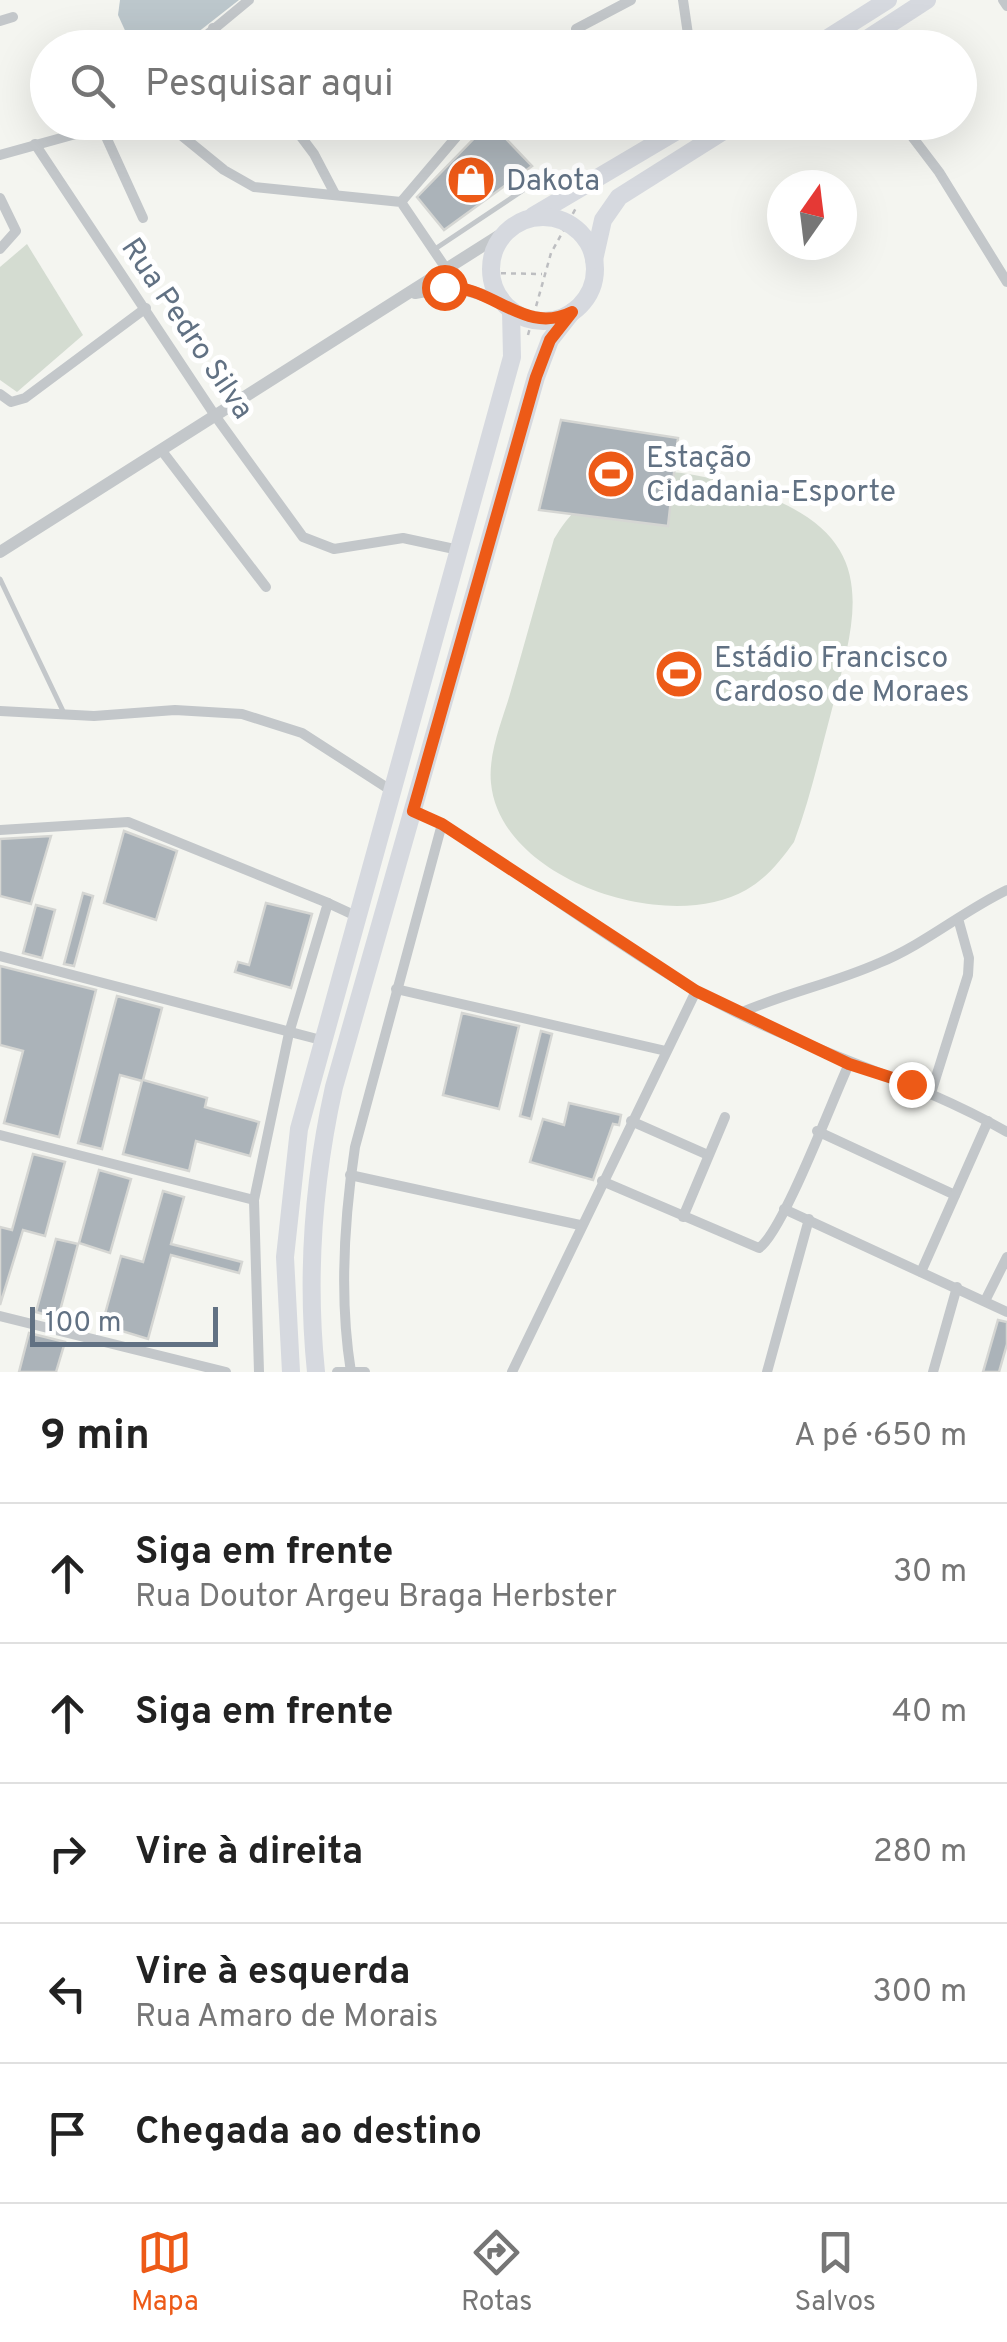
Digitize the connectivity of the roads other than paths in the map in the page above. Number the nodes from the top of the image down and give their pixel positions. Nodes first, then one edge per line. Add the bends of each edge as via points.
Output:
1 (249, 0) edge
2 (631, 0) edge
3 (684, 0) edge
4 (888, 0) edge
5 (927, 0) edge
6 (13, 17) dead end
7 (0, 21) edge
8 (213, 28) edge
9 (576, 29) dead end
10 (688, 30) edge
11 (840, 30) edge
12 (881, 30) edge
13 (52, 140) edge
14 (108, 140) edge
15 (188, 140) edge
16 (304, 140) edge
17 (454, 140) edge
18 (663, 140) edge
19 (709, 140) edge
20 (915, 140) edge
21 (35, 144) junction
22 (0, 154) edge
23 (602, 177) junction
24 (335, 194) junction
25 (0, 198) edge
26 (402, 202) junction
27 (144, 218) dead end
28 (530, 218) junction
29 (504, 233) junction
30 (0, 249) edge
31 (434, 249) junction
32 (594, 260) junction
33 (446, 270) junction
34 (1007, 282) edge
35 (403, 296) junction
36 (506, 305) junction
37 (146, 308) junction
38 (572, 312) junction
39 (0, 394) edge
40 (216, 417) junction
41 (162, 451) junction
42 (460, 550) junction
43 (0, 552) edge
44 (0, 580) edge
45 (266, 587) dead end
46 (0, 711) edge
47 (64, 714) junction
48 (392, 791) junction
49 (413, 811) junction
50 (442, 824) junction
51 (0, 830) edge
52 (1007, 890) edge
53 (328, 903) junction
54 (356, 916) junction
55 (959, 922) junction
56 (0, 956) edge
57 (396, 988) junction
58 (696, 991) junction
59 (740, 1013) junction
60 (289, 1033) junction
61 (321, 1040) junction
62 (666, 1050) junction
63 (849, 1064) junction
64 (932, 1093) junction
65 (725, 1117) dead end
66 (631, 1121) junction
67 (988, 1121) junction
68 (817, 1131) junction
69 (1007, 1132) edge
70 (0, 1135) edge
71 (708, 1155) junction
72 (350, 1174) junction
73 (602, 1181) junction
74 (954, 1196) junction
75 (254, 1200) junction
76 (784, 1209) junction
77 (683, 1217) junction
78 (808, 1219) junction
79 (580, 1225) junction
80 (1007, 1257) edge
81 (921, 1272) junction
82 (957, 1287) junction
83 (985, 1301) junction
84 (1007, 1312) edge
85 (0, 1316) edge
86 (350, 1370) edge
87 (226, 1372) edge
88 (258, 1372) edge
89 (291, 1372) edge
90 (316, 1372) edge
91 (337, 1372) edge
92 (365, 1372) edge
93 (512, 1372) edge
94 (767, 1372) edge
95 (933, 1372) edge

1 - 8 street
2 - 9 street
3 - 10 street
4 - 11 main road
5 - 12 main road
6 - 7 street
13 - 21 street
14 - 27 street
15 - 24 street via 241,182
16 - 24 street
17 - 26 street
18 - 23 main road
19 - 32 main road via 619,196 602,220
20 - 34 street
21 - 22 street
21 - 37 street, Rua Pedro Silva
23 - 28 main road
23 - 31 lane via 543,177
24 - 26 street
25 - 30 street via 16,231
26 - 31 street
28 - 29 main road
28 - 32 main road via 565,223 582,235
29 - 33 street
29 - 36 main road via 492,273
31 - 33 street
32 - 38 main road via 591,289
33 - 35 street
35 - 36 street via 454,286
35 - 40 street
36 - 38 main road via 532,320
36 - 42 main road via 512,357
37 - 39 street via 24,398 11,402
37 - 40 street, Rua Pedro Silva
38 - 49 main road via 550,340 536,377
40 - 41 street
40 - 42 street, Rua Pedro Silva via 302,538 334,549 404,538
41 - 43 street
41 - 45 street
42 - 48 main road
44 - 47 lane
46 - 47 street
47 - 48 street via 208,710 271,721 316,740
48 - 54 main road
49 - 50 street
49 - 90 main road via 318,1166 311,1271
50 - 57 street
50 - 58 street
51 - 53 street via 128,822
52 - 55 street
53 - 54 street
53 - 60 street
54 - 61 main road
55 - 59 street via 879,964
55 - 64 street via 968,975
56 - 60 street
57 - 62 street
57 - 72 street
58 - 59 street
58 - 62 street
59 - 63 street
60 - 61 street
60 - 75 street
61 - 89 main road via 288,1210 284,1295
62 - 66 street
63 - 64 street
63 - 68 street
64 - 67 street
65 - 71 street
66 - 71 street
66 - 73 street
67 - 69 street
67 - 74 street
68 - 74 street
68 - 76 street
70 - 75 street
71 - 77 street
72 - 79 street
72 - 86 street via 344,1307
73 - 77 street
73 - 79 street
74 - 81 street
75 - 88 street
76 - 77 street via 765,1244 752,1248
76 - 78 street
78 - 81 street
78 - 94 street
79 - 93 street
80 - 83 street
81 - 82 street
82 - 83 street
82 - 95 street
83 - 84 street
85 - 87 street
86 - 91 street
86 - 92 street

